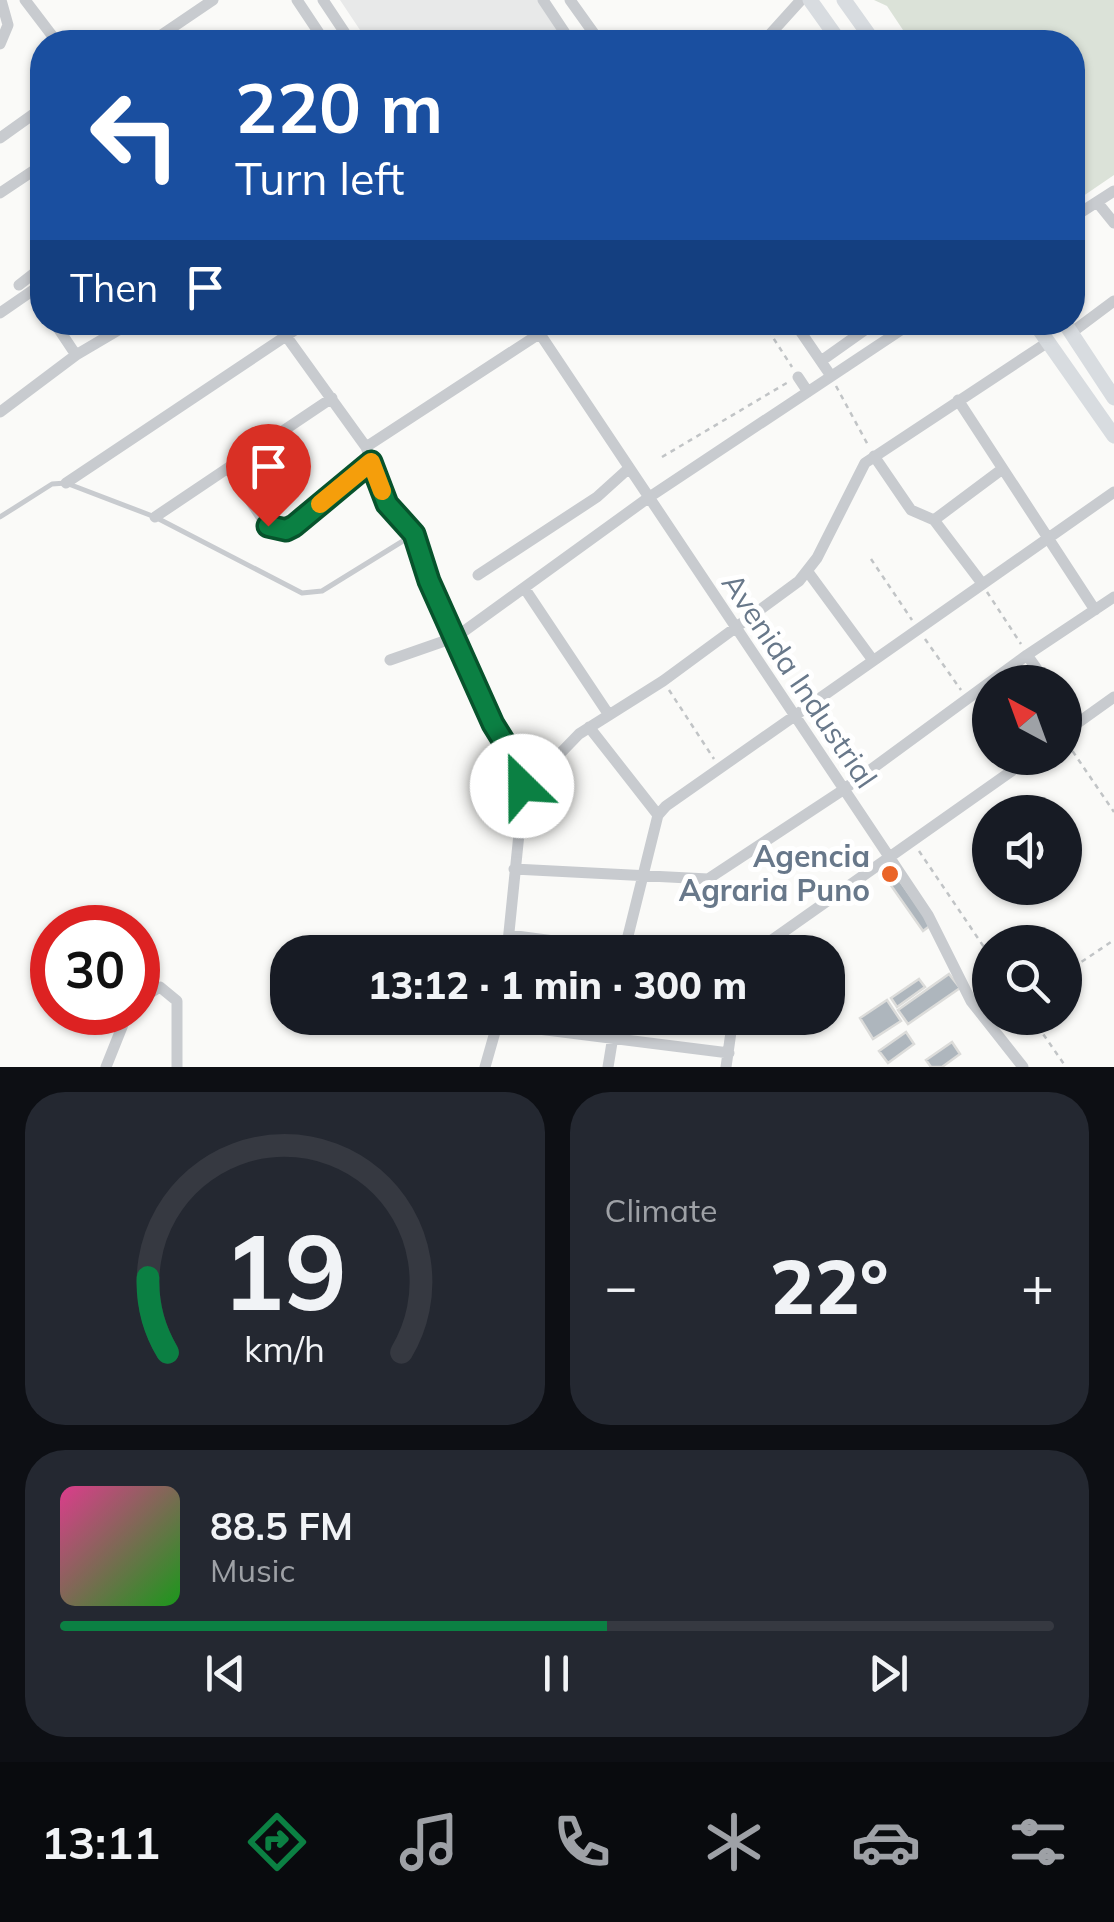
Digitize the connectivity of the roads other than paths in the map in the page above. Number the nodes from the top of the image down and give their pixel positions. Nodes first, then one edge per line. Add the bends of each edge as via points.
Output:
1 (2, 0) edge
2 (25, 0) edge
3 (213, 0) edge
4 (297, 0) edge
5 (323, 0) edge
6 (543, 0) edge
7 (570, 0) edge
8 (802, 0) edge
9 (810, 0) edge
10 (844, 0) edge
11 (49, 30) edge
12 (168, 30) edge
13 (317, 30) edge
14 (343, 30) edge
15 (562, 30) edge
16 (591, 30) edge
17 (774, 30) edge
18 (831, 30) edge
19 (865, 30) edge
20 (0, 44) edge
21 (30, 117) edge
22 (0, 138) edge
23 (30, 174) edge
24 (1114, 190) edge
25 (0, 193) edge
26 (1098, 202) junction
27 (1085, 210) edge
28 (1114, 223) edge
29 (30, 277) edge
30 (19, 285) dead end
31 (30, 293) edge
32 (1114, 300) edge
33 (0, 313) edge
34 (1085, 317) edge
35 (63, 335) edge
36 (110, 335) edge
37 (526, 335) edge
38 (541, 335) edge
39 (803, 335) edge
40 (858, 335) edge
41 (893, 335) edge
42 (1043, 335) edge
43 (1072, 335) edge
44 (285, 336) joint
45 (1048, 342) junction
46 (76, 355) junction
47 (821, 361) junction
48 (831, 376) junction
49 (798, 377) road end
50 (808, 392) junction
51 (1114, 396) edge
52 (332, 398) junction
53 (958, 400) junction
54 (0, 412) edge
55 (1114, 436) edge
56 (366, 447) junction
57 (874, 456) junction
58 (371, 462) junction
59 (628, 468) junction
60 (230, 470) junction
61 (1001, 470) junction
62 (66, 483) junction
63 (1114, 492) edge
64 (648, 498) junction
65 (155, 517) junction
66 (0, 518) edge
67 (934, 520) junction
68 (414, 534) junction
69 (1045, 537) junction
70 (808, 572) junction
71 (478, 576) dead end
72 (981, 582) junction
73 (525, 589) junction
74 (1114, 597) edge
75 (1095, 610) junction
76 (734, 630) junction
77 (456, 637) junction
78 (1027, 654) junction
79 (872, 659) junction
80 (390, 660) dead end
81 (1034, 665) edge
82 (1114, 697) edge
83 (792, 714) junction
84 (609, 716) junction
85 (1082, 720) edge
86 (589, 728) junction
87 (518, 768) junction
88 (1006, 775) edge
89 (843, 790) junction
90 (658, 815) junction
91 (890, 858) junction
92 (514, 869) junction
93 (642, 875) junction
94 (510, 935) edge
95 (631, 935) edge
96 (779, 935) edge
97 (160, 988) edge
98 (119, 1035) edge
99 (494, 1035) edge
100 (614, 1035) joint
101 (731, 1035) edge
102 (729, 1053) junction
103 (106, 1067) edge
104 (177, 1067) edge
105 (485, 1067) edge
106 (608, 1067) edge
107 (726, 1067) edge
108 (1023, 1067) edge

1 - 20 street via 8,25
2 - 11 street
3 - 12 street
4 - 13 street
5 - 14 street
6 - 15 street
7 - 16 street
8 - 17 street
9 - 18 street
10 - 19 street
21 - 22 street
23 - 25 street
24 - 26 street
26 - 27 street
26 - 28 street
29 - 30 street
31 - 33 street
32 - 34 street
35 - 46 street
36 - 46 street
37 - 56 street
38 - 59 street, Avenida Industrial
39 - 47 street
40 - 47 street
41 - 48 street
42 - 45 street
43 - 51 street
44 - 52 street
44 - 62 street
45 - 53 street
45 - 55 street
46 - 54 street
47 - 48 street
48 - 50 street
49 - 50 street
50 - 64 street
52 - 56 street
52 - 60 street
53 - 57 street
53 - 61 street
56 - 58 street
57 - 67 street via 911,510
57 - 70 street via 857,473
58 - 60 street via 286,530 268,526
58 - 68 street via 387,504
59 - 64 street, Avenida Industrial
59 - 71 street via 597,498
60 - 65 street
61 - 67 street
61 - 69 street
62 - 65 lane
62 - 66 lane via 52,484
63 - 69 street
64 - 73 street
64 - 76 street, Avenida Industrial
65 - 68 lane via 302,593 322,591
67 - 72 street
68 - 77 street
69 - 72 street
69 - 75 street
70 - 76 street
70 - 79 street
72 - 79 street
73 - 77 street
73 - 84 street
74 - 75 street
75 - 78 street
76 - 83 street, Avenida Industrial
76 - 84 street
77 - 80 street
77 - 87 street
78 - 81 street
78 - 89 street
79 - 83 street
82 - 85 street
83 - 89 street, Avenida Industrial
83 - 90 street
84 - 86 street
86 - 87 street via 548,766
86 - 90 street
87 - 92 street
88 - 91 street
89 - 91 street, Avenida Industrial
89 - 93 street via 708,879
90 - 93 street
91 - 96 street
91 - 108 street, Avenida Industrial via 938,931 971,1001
92 - 93 street
92 - 94 street
93 - 95 street
97 - 104 street via 177,1001
98 - 103 street
99 - 105 street
100 - 102 street
100 - 106 street
101 - 102 street
102 - 107 street

